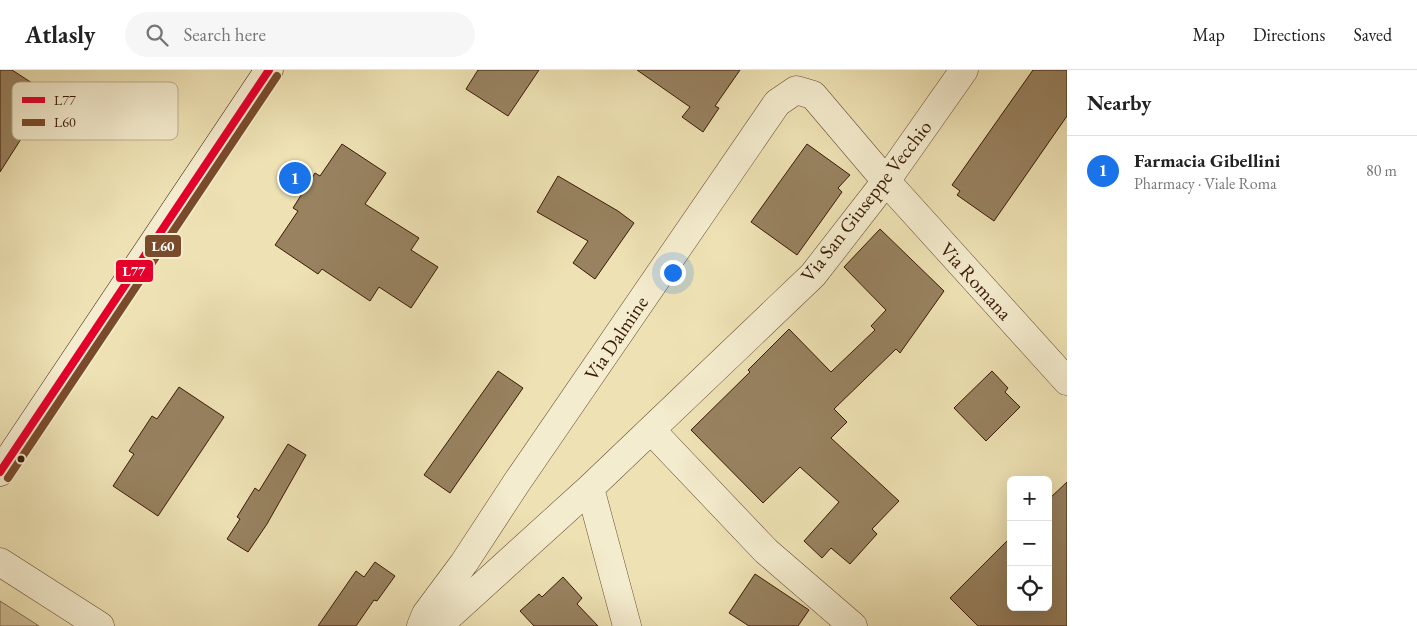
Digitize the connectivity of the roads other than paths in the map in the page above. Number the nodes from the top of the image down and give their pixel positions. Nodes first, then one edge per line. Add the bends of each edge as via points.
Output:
1 (269, 70) edge
2 (964, 70) edge
3 (886, 181) junction
4 (1067, 381) edge
5 (651, 430) junction
6 (0, 472) edge
7 (590, 488) junction
8 (0, 562) edge
9 (100, 626) edge
10 (421, 626) edge
11 (438, 626) edge
12 (628, 626) edge
13 (853, 626) edge

1 - 6 street
2 - 3 street, Via San Giuseppe Vecchio
3 - 4 street, Via Romana
3 - 5 street, Via San Giuseppe Vecchio via 813,274
3 - 10 street, Via Dalmine via 813,95 796,90 777,103 426,614
5 - 7 street, Via San Giuseppe Vecchio
5 - 13 street via 766,551
7 - 11 street, Via San Giuseppe Vecchio
7 - 12 street
8 - 9 street

